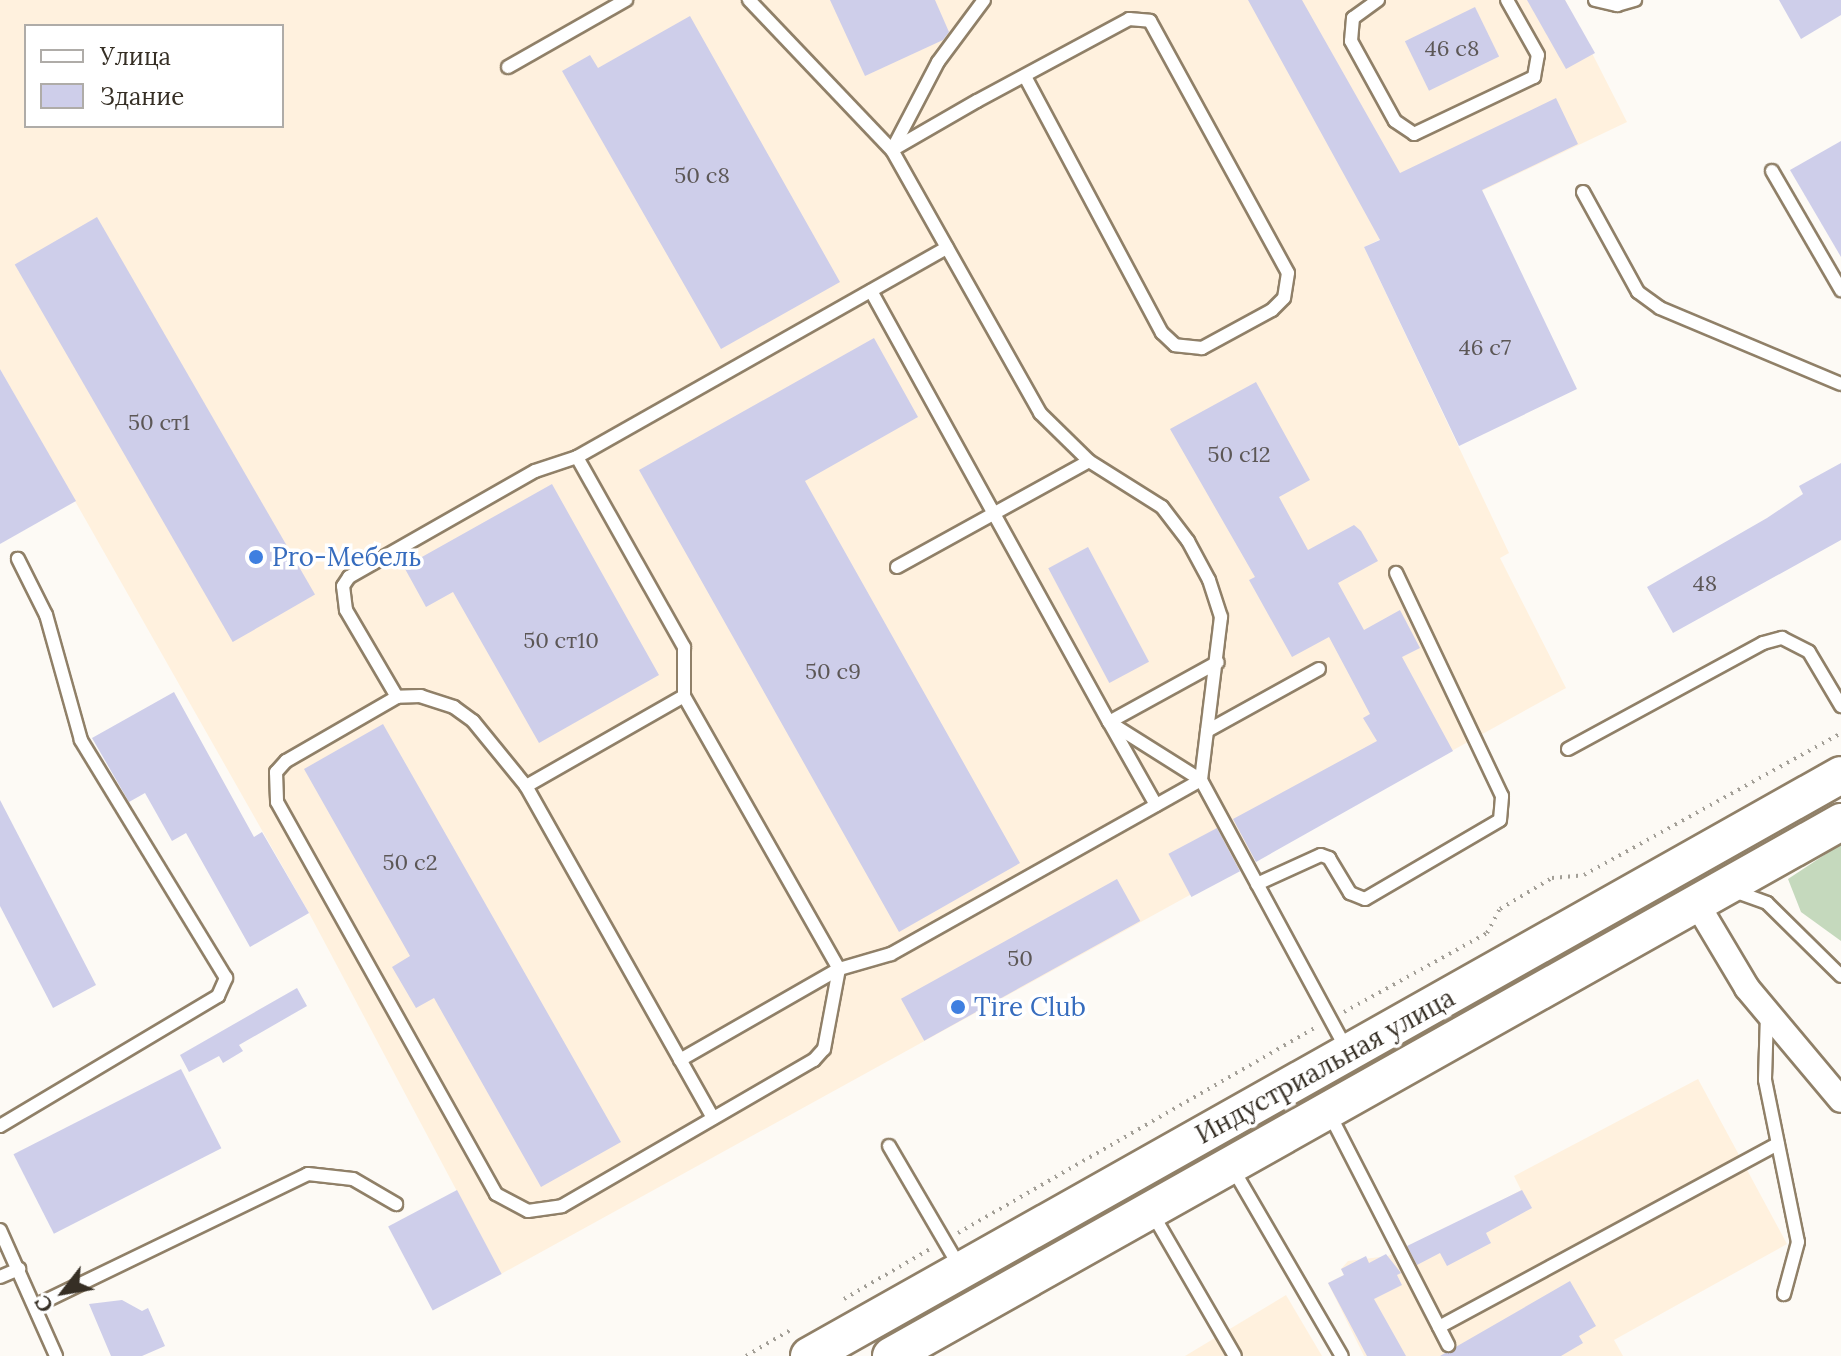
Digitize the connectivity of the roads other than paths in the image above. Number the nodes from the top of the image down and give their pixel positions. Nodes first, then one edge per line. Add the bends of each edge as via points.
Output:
1 (749, 0) edge
2 (984, 0) edge
3 (1378, 0) edge
4 (1507, 0) edge
5 (1595, 0) edge
6 (1635, 0) edge
7 (621, 1) edge
8 (508, 67) dead end
9 (1025, 76) junction
10 (892, 150) junction
11 (1772, 171) dead end
12 (1583, 192) dead end
13 (947, 248) junction
14 (1841, 290) edge
15 (871, 291) junction
16 (1841, 384) edge
17 (577, 457) junction
18 (1089, 461) junction
19 (994, 513) junction
20 (18, 559) dead end
21 (897, 567) dead end
22 (1396, 573) dead end
23 (1218, 662) junction
24 (1319, 669) dead end
25 (684, 696) junction
26 (397, 697) junction
27 (1841, 706) edge
28 (1109, 722) junction
29 (1207, 731) junction
30 (1568, 749) dead end
31 (1841, 775) edge
32 (1201, 780) junction
33 (526, 786) junction
34 (1156, 805) junction
35 (1841, 822) edge
36 (1257, 884) junction
37 (1705, 899) junction
38 (839, 969) junction
39 (1841, 976) edge
40 (1767, 1012) junction
41 (1348, 1053) junction
42 (680, 1060) junction
43 (1841, 1100) edge
44 (1328, 1112) junction
45 (713, 1118) junction
46 (0, 1126) edge
47 (1778, 1144) junction
48 (889, 1146) dead end
49 (1231, 1166) junction
50 (396, 1204) dead end
51 (1151, 1211) junction
52 (0, 1230) edge
53 (19, 1269) junction
54 (963, 1271) junction
55 (0, 1277) edge
56 (1784, 1294) dead end
57 (35, 1306) junction
58 (1439, 1327) junction
59 (804, 1341) edge
60 (1448, 1345) dead end
61 (56, 1356) edge
62 (891, 1356) edge
63 (1235, 1356) edge
64 (1342, 1356) edge

1 - 10 lane
2 - 10 lane via 938,62
3 - 4 lane via 1353,18 1351,41 1395,121 1414,134 1534,77 1538,55
5 - 6 lane via 1617,5
7 - 8 lane
9 - 9 lane via 1162,333 1175,345 1202,348 1284,298 1288,273 1150,21 1129,19
9 - 10 lane
10 - 13 lane
11 - 14 lane
12 - 16 lane via 1638,292 1660,308
13 - 15 lane
13 - 18 lane via 1040,413
15 - 17 lane
15 - 19 lane
17 - 25 lane via 684,647
17 - 26 lane via 535,471 349,577 343,586 346,610
18 - 19 lane
18 - 23 lane via 1162,507 1188,541 1216,597
19 - 21 lane
19 - 28 lane
20 - 46 lane via 46,615 81,740 226,978 218,996
22 - 36 lane via 1502,796 1500,820 1365,899 1350,893 1329,858 1321,855
23 - 28 lane
23 - 29 lane
24 - 29 lane
25 - 33 lane
25 - 38 lane
26 - 33 lane via 421,696 454,707 473,721
26 - 45 lane via 286,761 276,772 274,787 277,802 485,1180 512,1205 545,1212
27 - 30 lane via 1809,652 1782,638 1763,643
28 - 32 lane
28 - 34 lane
29 - 32 lane
31 - 41 main road, Индустриальная улица
32 - 34 lane
32 - 36 lane
33 - 42 lane
34 - 38 lane via 891,954
35 - 37 main road, Индустриальная улица
36 - 41 lane
37 - 39 lane via 1743,892 1767,903
37 - 40 street
37 - 44 main road, Индустриальная улица
38 - 42 lane
38 - 45 lane via 824,1049 814,1060
40 - 43 street
40 - 47 lane via 1765,1080
41 - 54 main road, Индустриальная улица
42 - 45 lane
44 - 49 main road, Индустриальная улица
44 - 58 lane
47 - 56 lane via 1798,1242
47 - 58 lane
48 - 54 lane
49 - 51 main road, Индустриальная улица
49 - 64 lane
50 - 57 lane via 353,1179 308,1174
51 - 62 main road, Индустриальная улица
51 - 63 lane
52 - 53 lane
53 - 55 lane
53 - 57 lane
54 - 59 main road, Индустриальная улица
57 - 61 lane
58 - 60 lane

